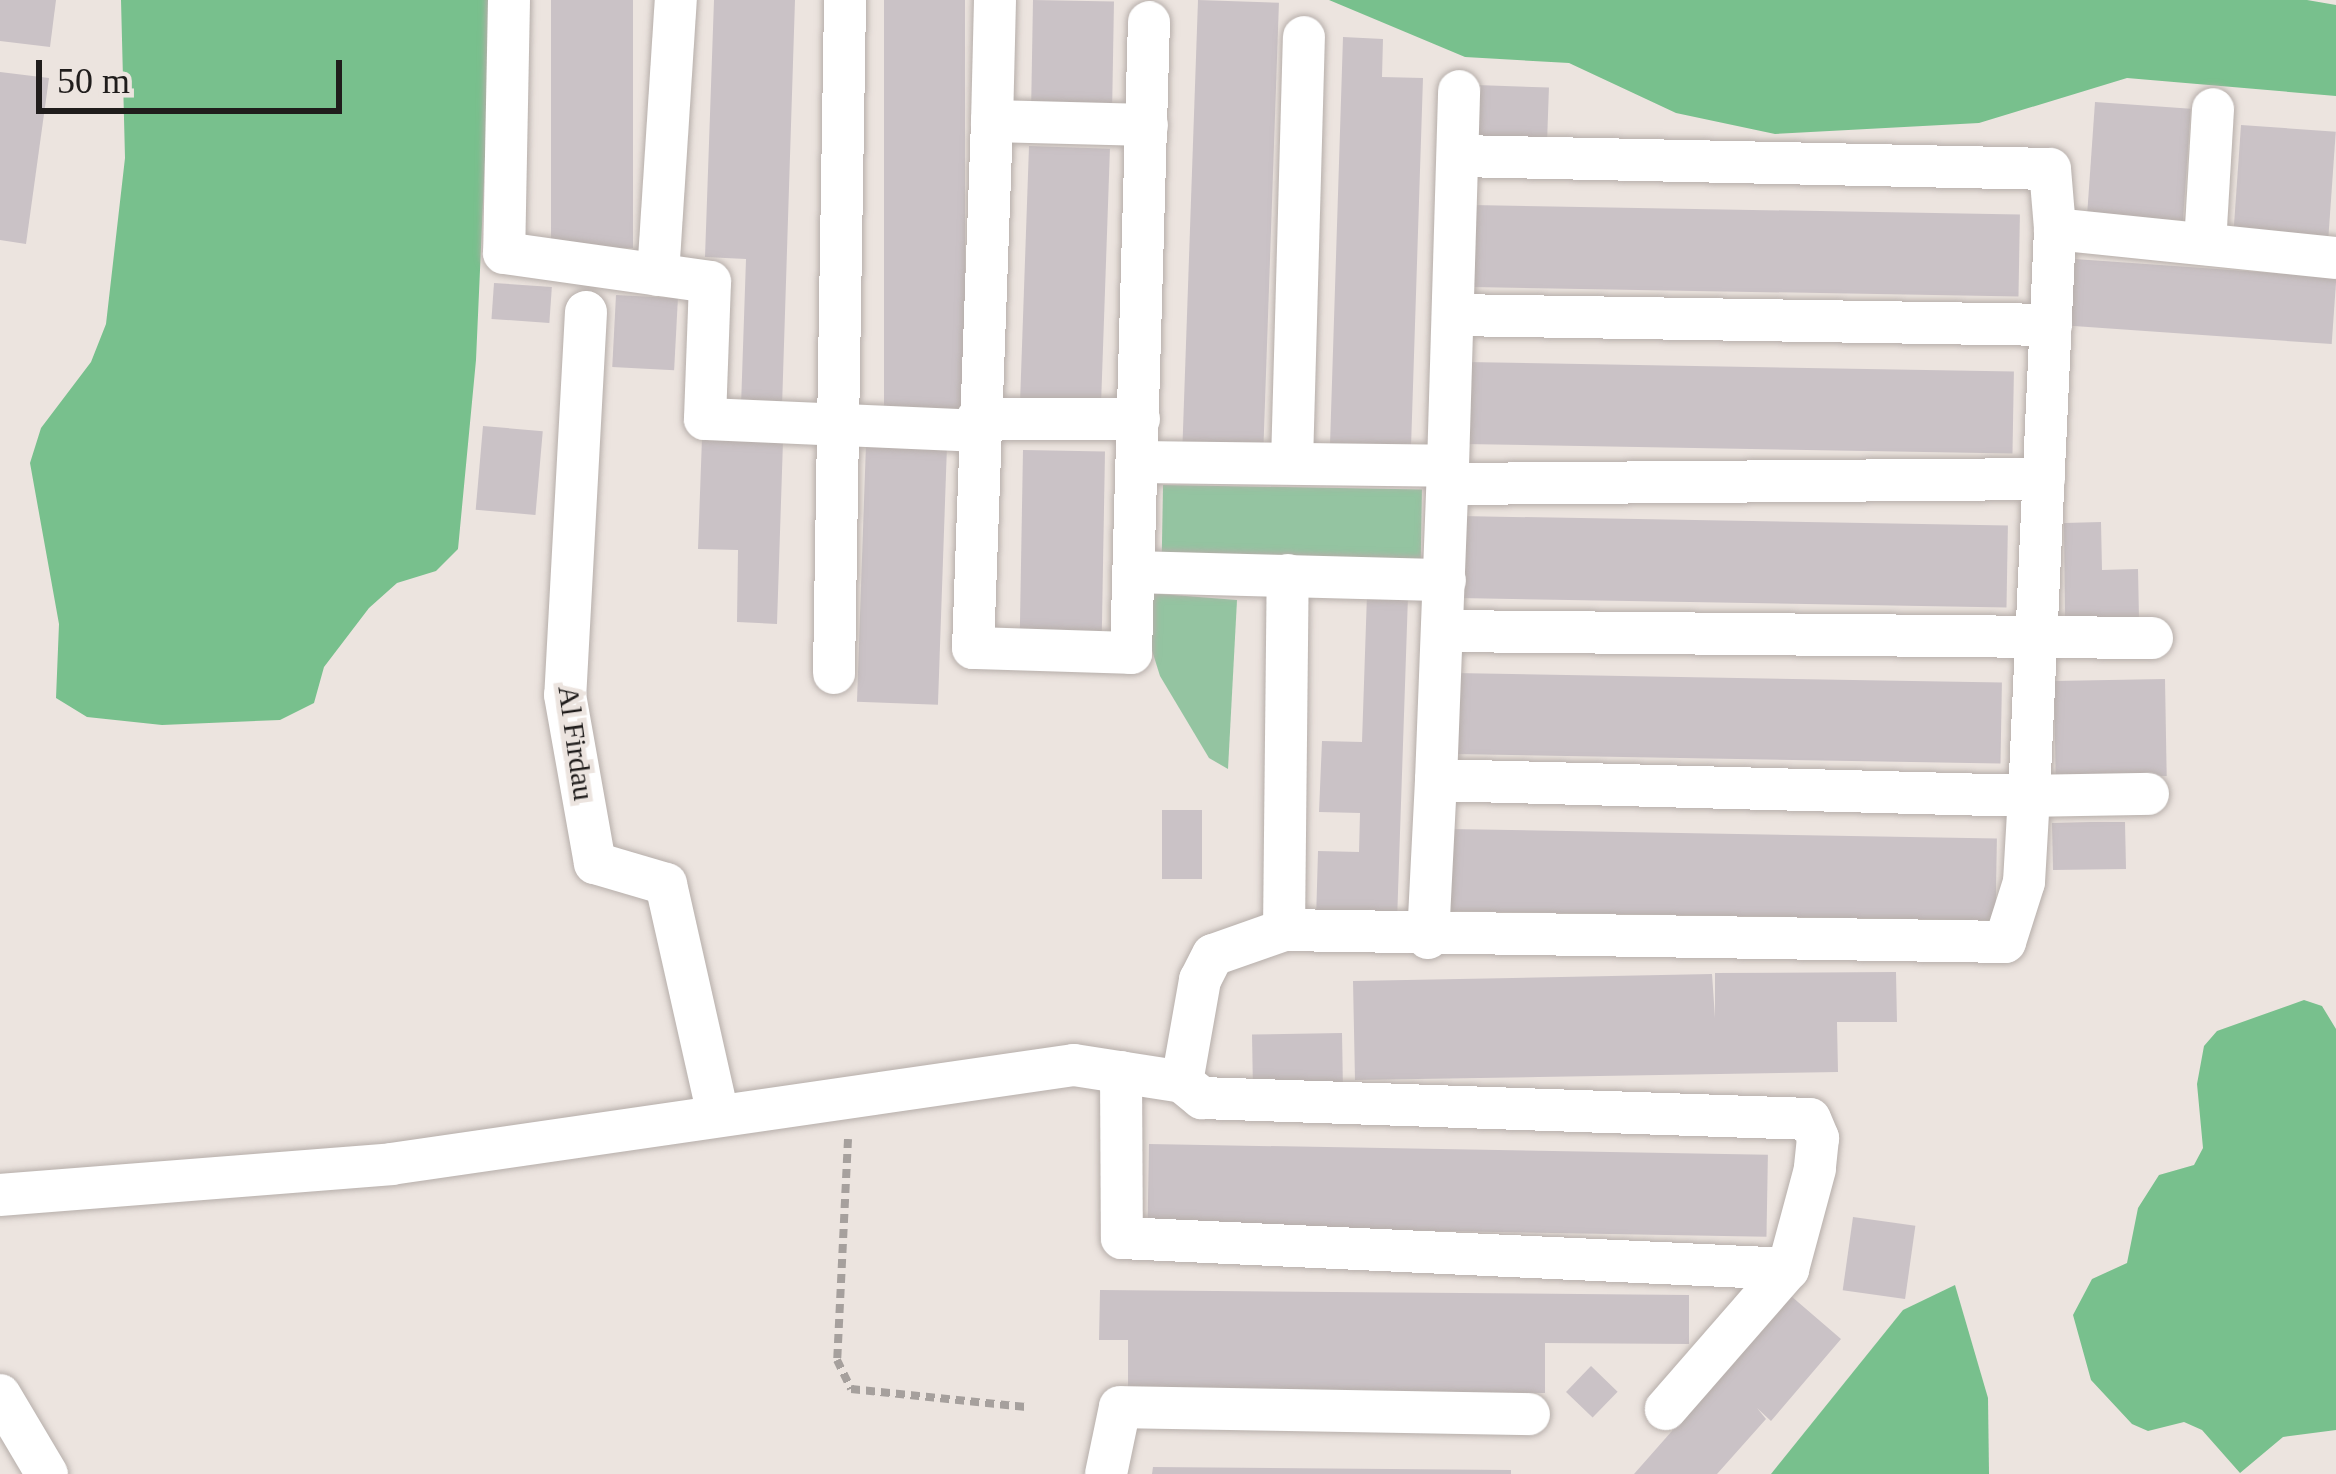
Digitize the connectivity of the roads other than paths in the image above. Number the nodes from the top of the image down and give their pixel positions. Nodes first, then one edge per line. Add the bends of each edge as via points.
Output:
1 (509, 0) edge
2 (676, 0) edge
3 (845, 0) edge
4 (995, 0) edge
5 (1149, 22) dead end
6 (1304, 37) dead end
7 (1459, 91) dead end
8 (2213, 109) dead end
9 (992, 121) junction
10 (1147, 124) junction
11 (1459, 156) junction
12 (2055, 229) junction
13 (2205, 244) junction
14 (2336, 258) edge
15 (658, 275) junction
16 (586, 312) dead end
17 (1454, 315) junction
18 (2051, 325) junction
19 (1139, 419) junction
20 (832, 424) junction
21 (977, 425) junction
22 (1138, 462) junction
23 (1292, 463) junction
24 (1448, 475) junction
25 (2044, 479) junction
26 (1134, 572) junction
27 (1288, 575) junction
28 (1445, 580) junction
29 (1443, 631) junction
30 (2152, 638) dead end
31 (2036, 639) junction
32 (834, 673) dead end
33 (1436, 780) junction
34 (2148, 794) dead end
35 (2029, 796) junction
36 (1283, 930) junction
37 (1428, 938) junction
38 (1121, 1072) junction
39 (1181, 1082) junction
40 (718, 1115) junction
41 (0, 1195) edge
42 (1788, 1269) junction
43 (0, 1395) edge
44 (1666, 1409) dead end
45 (1528, 1414) dead end
46 (47, 1474) edge
47 (1106, 1474) edge

1 - 15 street via 504,253
2 - 15 street
3 - 20 street
4 - 9 street
5 - 10 street
6 - 23 street
7 - 11 street
8 - 13 street
9 - 10 street
9 - 21 street
10 - 19 street
11 - 12 street via 2050,169
11 - 17 street
12 - 13 street
12 - 18 street
13 - 14 street
15 - 20 street via 710,282 705,419
16 - 40 street, Al Firdau via 565,695 595,863 666,884
17 - 18 street
17 - 24 street
18 - 25 street
19 - 21 street
19 - 22 street
20 - 21 street
20 - 32 street
21 - 26 street via 973,647 1132,652
22 - 23 street
22 - 26 street
23 - 24 street
24 - 25 street
24 - 28 street
25 - 31 street
26 - 27 street
27 - 28 street
27 - 36 street
28 - 29 street
29 - 31 street
29 - 33 street
30 - 31 street
31 - 35 street
33 - 35 street
33 - 37 street
34 - 35 street
35 - 37 street via 2024,882 2006,942
36 - 37 street
36 - 39 street via 1213,955 1200,980
38 - 39 street
38 - 40 street via 1074,1065
38 - 42 street via 1122,1238
39 - 42 street via 1202,1098 1793,1112 1810,1119 1818,1138
40 - 41 street via 391,1164
42 - 44 street
43 - 46 street
45 - 47 street via 1120,1407

